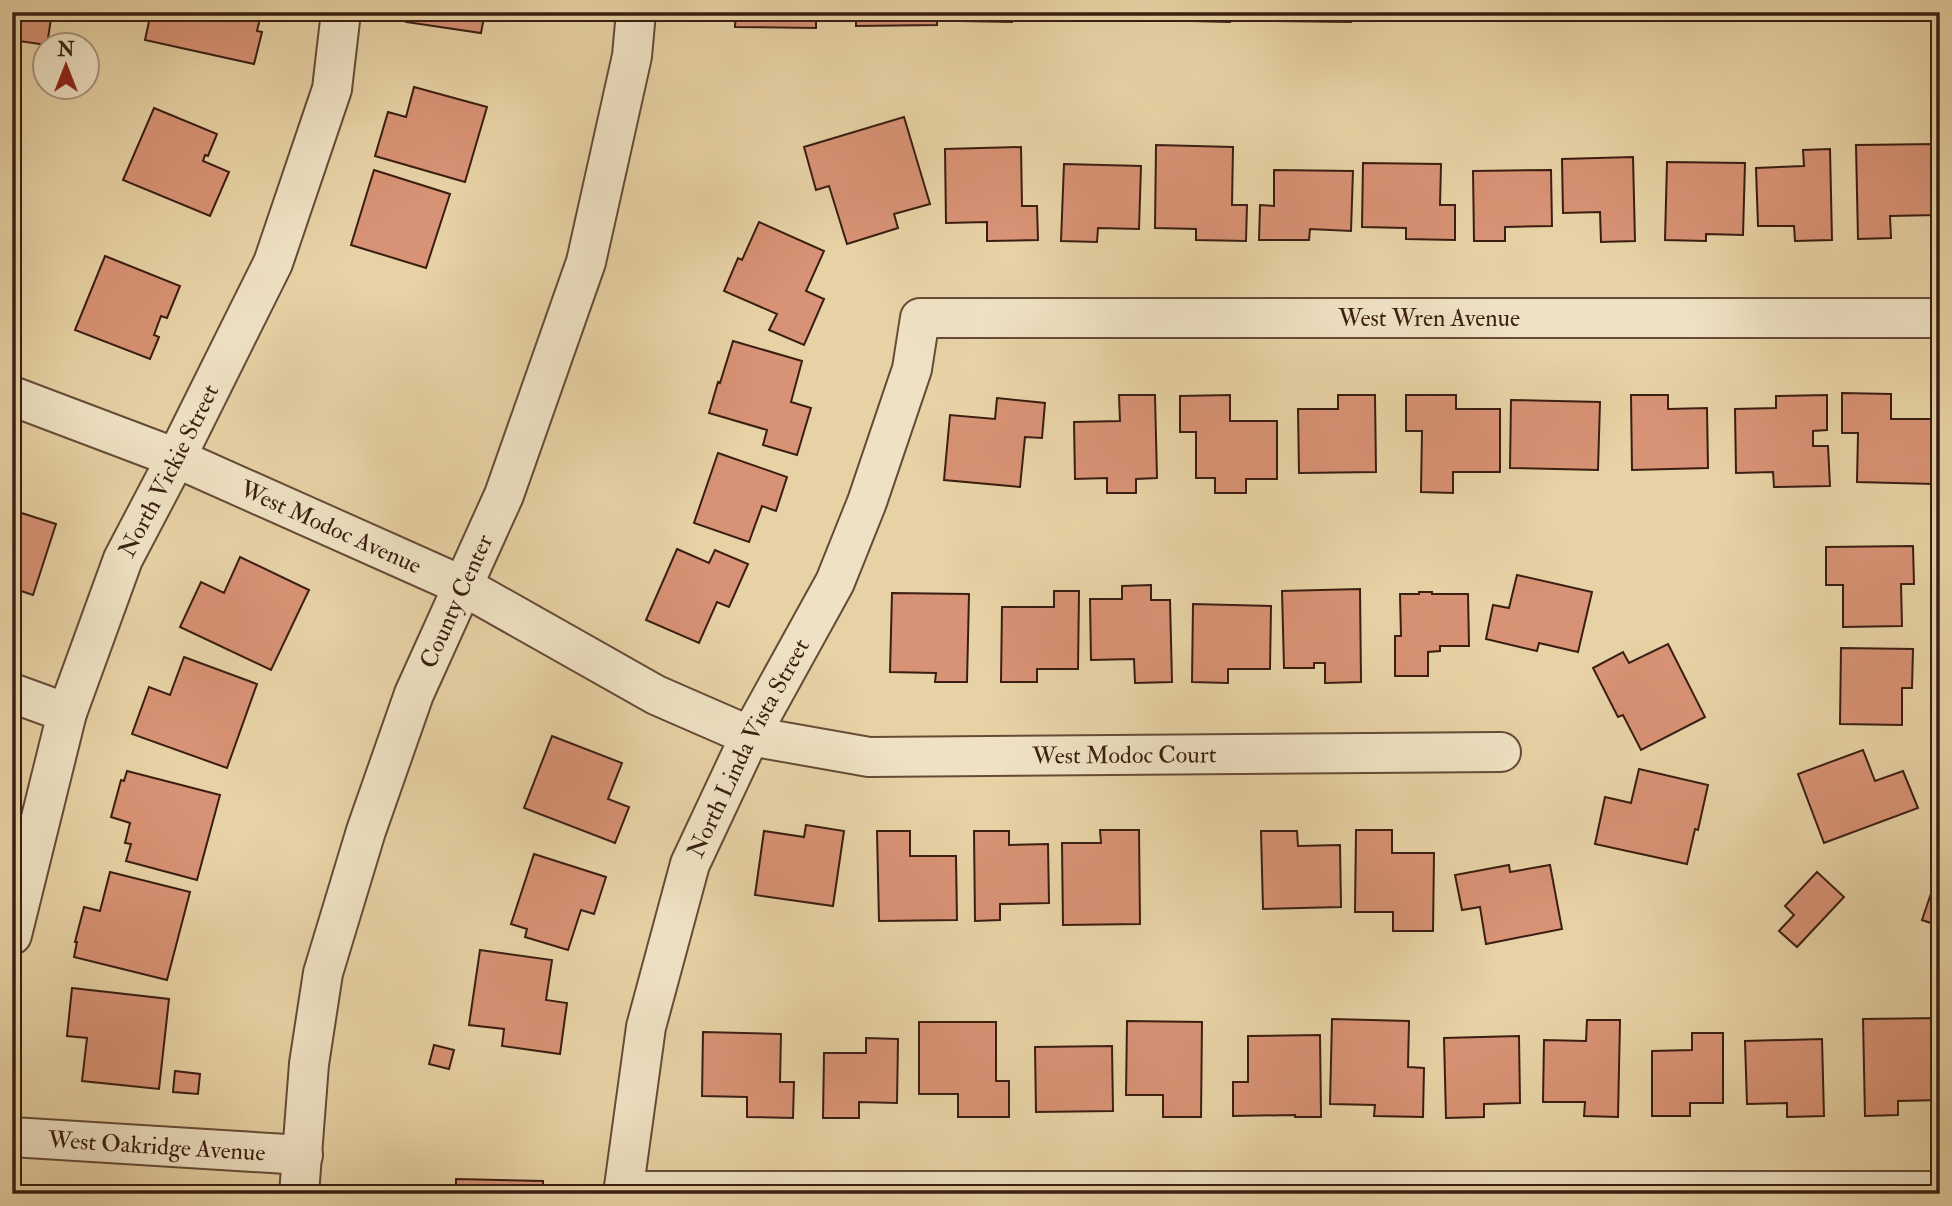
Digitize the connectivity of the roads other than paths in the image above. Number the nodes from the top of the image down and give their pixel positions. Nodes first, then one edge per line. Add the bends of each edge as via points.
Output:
1 (341, 12) edge
2 (636, 12) edge
3 (920, 318) joint
4 (1940, 318) edge
5 (12, 396) edge
6 (176, 458) junction
7 (463, 586) junction
8 (12, 692) edge
9 (67, 713) junction
10 (750, 736) junction
11 (1501, 752) dead end
12 (12, 935) edge
13 (12, 1137) edge
14 (303, 1156) junction
15 (1940, 1191) edge
16 (623, 1192) edge
17 (299, 1194) edge

1 - 6 street, North Vickie Street via 332,89 273,263
2 - 7 street, County Center via 632,56 586,262 504,495
3 - 4 street, West Wren Avenue
3 - 10 street, North Linda Vista Street via 912,369 835,582
5 - 6 street, West Modoc Avenue
6 - 7 street, West Modoc Avenue
6 - 9 street, North Vickie Street via 123,559
7 - 10 street, West Modoc Avenue via 656,695
7 - 14 street, County Center via 414,694 323,974 309,1065
8 - 9 street
9 - 12 street, North Vickie Street
10 - 11 street, West Modoc Court via 869,757
10 - 16 street, North Linda Vista Street via 690,864 646,1027
13 - 14 street, West Oakridge Avenue
14 - 17 street, County Center
15 - 16 street

